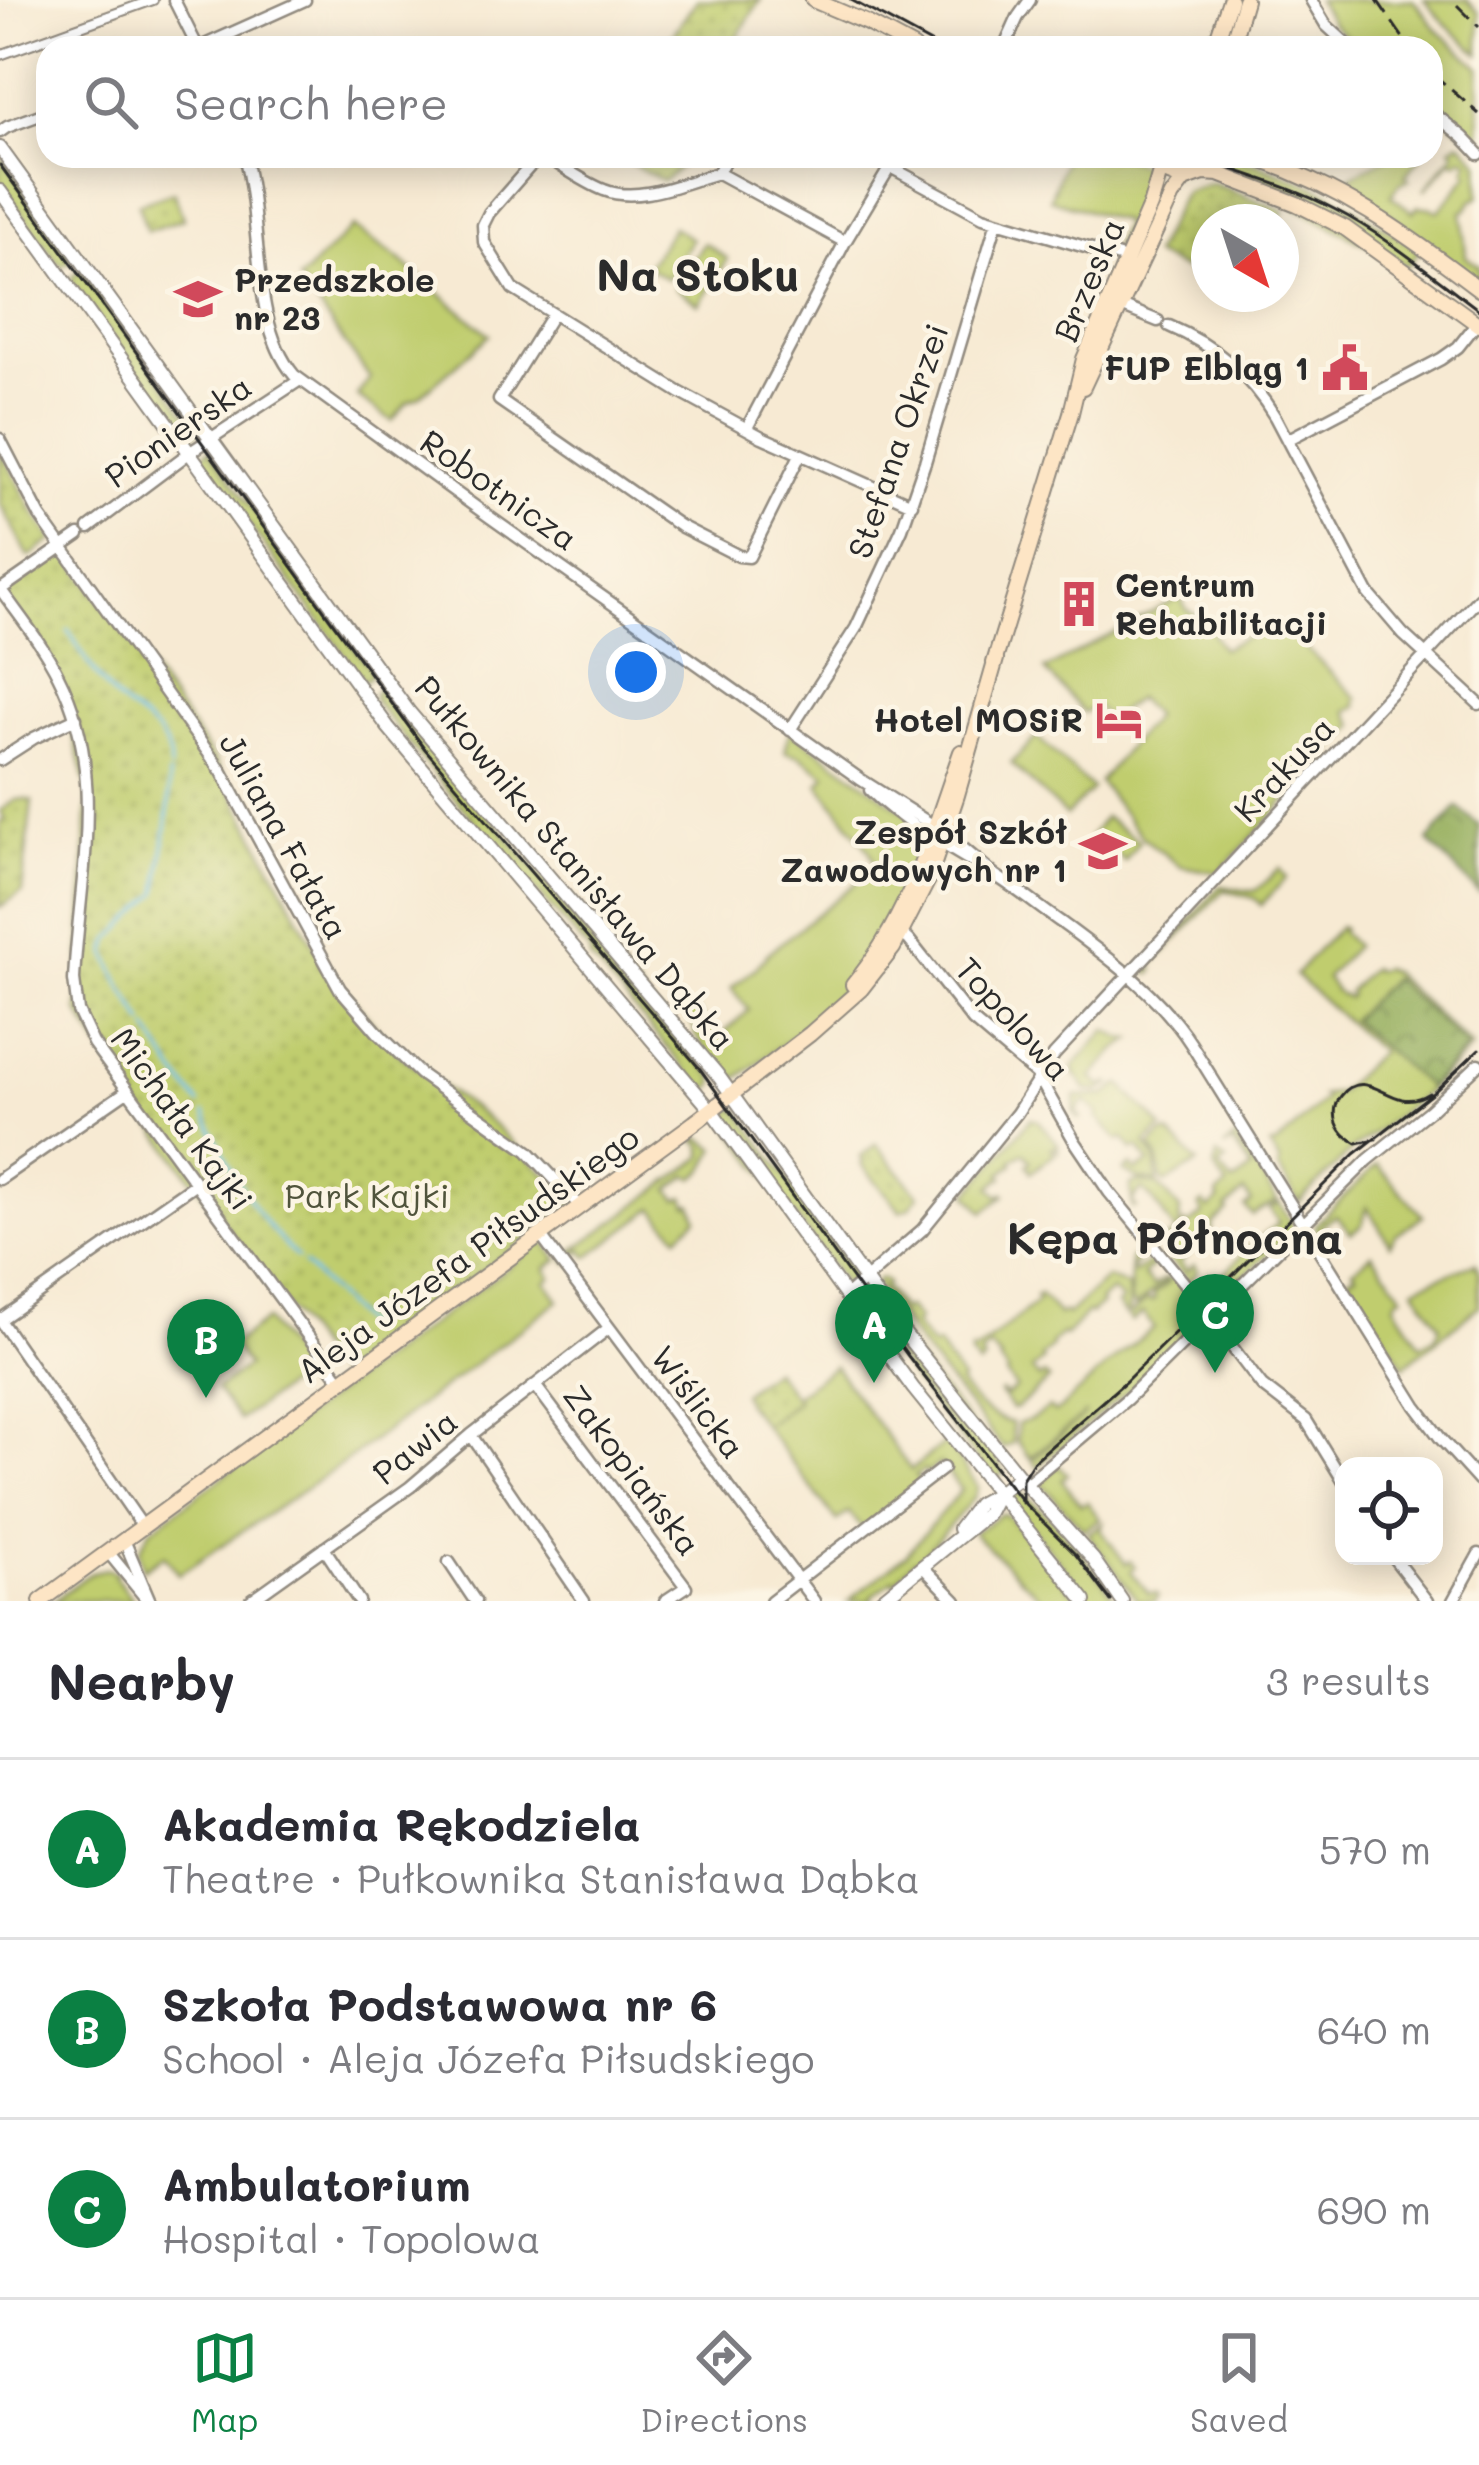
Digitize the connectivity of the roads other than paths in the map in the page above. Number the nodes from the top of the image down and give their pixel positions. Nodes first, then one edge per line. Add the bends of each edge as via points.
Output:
1 (153, 0) edge
2 (174, 0) edge
3 (305, 0) edge
4 (813, 0) edge
5 (1030, 0) edge
6 (1230, 0) edge
7 (1246, 0) edge
8 (1311, 0) edge
9 (53, 36) edge
10 (192, 36) edge
11 (225, 36) edge
12 (891, 36) edge
13 (1009, 36) edge
14 (1218, 36) edge
15 (1235, 36) edge
16 (1338, 36) edge
17 (36, 42) edge
18 (0, 55) edge
19 (36, 116) edge
20 (1443, 121) edge
21 (0, 132) edge
22 (0, 148) edge
23 (1479, 154) edge
24 (247, 168) edge
25 (531, 168) edge
26 (563, 168) edge
27 (721, 168) edge
28 (889, 168) edge
29 (894, 168) edge
30 (1157, 168) edge
31 (1163, 168) edge
32 (1207, 168) edge
33 (1283, 168) edge
34 (718, 173) junction
35 (1204, 173) junction
36 (1184, 180) junction
37 (0, 191) edge
38 (997, 221) junction
39 (845, 242) junction
40 (1126, 259) junction
41 (82, 261) junction
42 (61, 276) junction
43 (1479, 289) edge
44 (1121, 306) junction
45 (552, 315) junction
46 (1478, 324) edge
47 (299, 380) junction
48 (1071, 413) junction
49 (747, 428) junction
50 (212, 438) junction
51 (0, 439) edge
52 (1287, 440) junction
53 (189, 453) junction
54 (800, 454) junction
55 (912, 504) junction
56 (62, 547) junction
57 (0, 590) edge
58 (1475, 603) edge
59 (1426, 656) junction
60 (383, 676) junction
61 (363, 692) junction
62 (1479, 704) edge
63 (76, 718) junction
64 (790, 730) junction
65 (0, 760) edge
66 (938, 835) junction
67 (902, 934) junction
68 (1129, 976) junction
69 (809, 1034) junction
70 (1479, 1064) edge
71 (1038, 1076) junction
72 (127, 1091) junction
73 (732, 1093) junction
74 (710, 1110) junction
75 (0, 1179) edge
76 (196, 1183) junction
77 (580, 1206) junction
78 (1302, 1224) junction
79 (540, 1235) junction
80 (866, 1281) junction
81 (846, 1296) junction
82 (1210, 1316) junction
83 (0, 1320) edge
84 (609, 1328) junction
85 (341, 1381) junction
86 (536, 1385) junction
87 (471, 1435) junction
88 (1335, 1467) edge
89 (943, 1468) dead end
90 (1023, 1480) junction
91 (1479, 1481) edge
92 (998, 1493) junction
93 (143, 1527) junction
94 (124, 1540) junction
95 (324, 1549) junction
96 (109, 1552) junction
97 (1479, 1554) edge
98 (449, 1562) dead end
99 (1400, 1565) edge
100 (922, 1566) junction
101 (800, 1581) junction
102 (41, 1601) edge
103 (149, 1601) edge
104 (250, 1601) edge
105 (359, 1601) edge
106 (475, 1601) edge
107 (584, 1601) edge
108 (665, 1601) edge
109 (771, 1601) edge
110 (814, 1601) edge
111 (880, 1601) edge
112 (956, 1601) edge
113 (1085, 1601) edge
114 (1122, 1601) edge
115 (1427, 1601) edge
116 (1454, 1601) edge

1 - 9 street
2 - 10 street
3 - 11 street
4 - 12 main road
5 - 13 street
6 - 14 main road
7 - 15 main road
8 - 16 street
17 - 18 street
19 - 21 street
20 - 23 street
22 - 41 street, Pułkownika Stanisława Dąbka
24 - 47 street, Robotnicza via 271,333
25 - 45 street via 489,213 482,233 513,289
26 - 34 street via 614,193
27 - 34 street
28 - 39 street
29 - 38 street
30 - 40 main road, Brzeska
31 - 36 main road
32 - 35 main road
33 - 43 main road via 1351,199
34 - 39 street
35 - 36 main road
35 - 46 main road via 1345,228
36 - 44 main road, Brzeska
37 - 42 street, Pułkownika Stanisława Dąbka
38 - 40 street
38 - 55 street, Stefana Okrzei
39 - 49 street
40 - 48 main road, Brzeska
41 - 42 street
41 - 50 street, Pułkownika Stanisława Dąbka
42 - 53 street, Pułkownika Stanisława Dąbka
44 - 48 main road, Brzeska
44 - 52 street via 1210,348 1245,377
45 - 49 street
45 - 54 street via 499,400 686,531 746,558
46 - 52 street via 1442,359
47 - 50 street, Pionierska
47 - 64 street, Robotnicza
48 - 66 main road, Brzeska
49 - 54 street
50 - 53 street, Pionierska
50 - 60 street, Pułkownika Stanisława Dąbka
51 - 56 street, Juliana Fałata
52 - 59 street via 1374,602
53 - 56 street, Pionierska
53 - 61 street, Pułkownika Stanisława Dąbka
54 - 55 street
55 - 64 street, Stefana Okrzei via 862,618
56 - 57 street, Pionierska
56 - 77 street, Juliana Fałata via 222,772 340,989 420,1074 517,1142
57 - 63 street, Michała Kajki via 51,662
58 - 59 street, Krakusa
59 - 62 street
59 - 68 street, Krakusa
60 - 61 street
60 - 73 street, Pułkownika Stanisława Dąbka
61 - 74 street, Pułkownika Stanisława Dąbka
63 - 65 street
63 - 72 street, Michała Kajki via 88,792 75,998 85,1030
64 - 66 street, Robotnicza
66 - 67 main road, Aleja Józefa Piłsudskiego
66 - 68 street, Robotnicza
66 - 69 main road, Aleja Józefa Piłsudskiego via 881,947
67 - 69 main road, Aleja Józefa Piłsudskiego via 868,982
67 - 71 street, Topolowa via 973,1021
68 - 71 street, Krakusa
68 - 78 street, Robotnicza via 1185,1035
69 - 73 main road, Aleja Józefa Piłsudskiego
70 - 78 street
71 - 80 street, Krakusa via 922,1230
71 - 82 street, Topolowa via 1104,1185
72 - 75 street
72 - 76 street, Michała Kajki
73 - 74 main road, Aleja Józefa Piłsudskiego
73 - 80 street, Pułkownika Stanisława Dąbka
74 - 77 main road, Aleja Józefa Piłsudskiego
74 - 81 street, Pułkownika Stanisława Dąbka
76 - 83 street
76 - 85 street, Michała Kajki
77 - 79 main road, Aleja Józefa Piłsudskiego
78 - 82 street
78 - 91 street, Robotnicza via 1427,1422
79 - 84 street, Wiślicka
79 - 85 main road, Aleja Józefa Piłsudskiego
80 - 81 street, Krakusa
80 - 90 street, Pułkownika Stanisława Dąbka
81 - 92 street, Pułkownika Stanisława Dąbka
82 - 88 street, Topolowa via 1262,1386 1306,1420
82 - 90 street via 1127,1399
83 - 93 street
84 - 86 street, Pawia
84 - 101 street, Wiślicka
85 - 93 main road, Aleja Józefa Piłsudskiego
86 - 87 street, Pawia
86 - 108 street, Zakopiańska via 686,1587
87 - 95 street, Pawia
87 - 107 street
89 - 101 street
90 - 92 street
90 - 114 street, Pułkownika Stanisława Dąbka
92 - 100 street via 987,1514
92 - 113 street, Pułkownika Stanisława Dąbka
93 - 94 main road, Aleja Józefa Piłsudskiego
94 - 96 main road, Aleja Józefa Piłsudskiego
94 - 103 street
95 - 104 street, Pawia
95 - 105 street
96 - 102 main road, Aleja Józefa Piłsudskiego
96 - 103 street
97 - 116 street
98 - 106 street
99 - 115 street
100 - 111 street
100 - 112 street
101 - 109 street
101 - 110 street, Wiślicka

